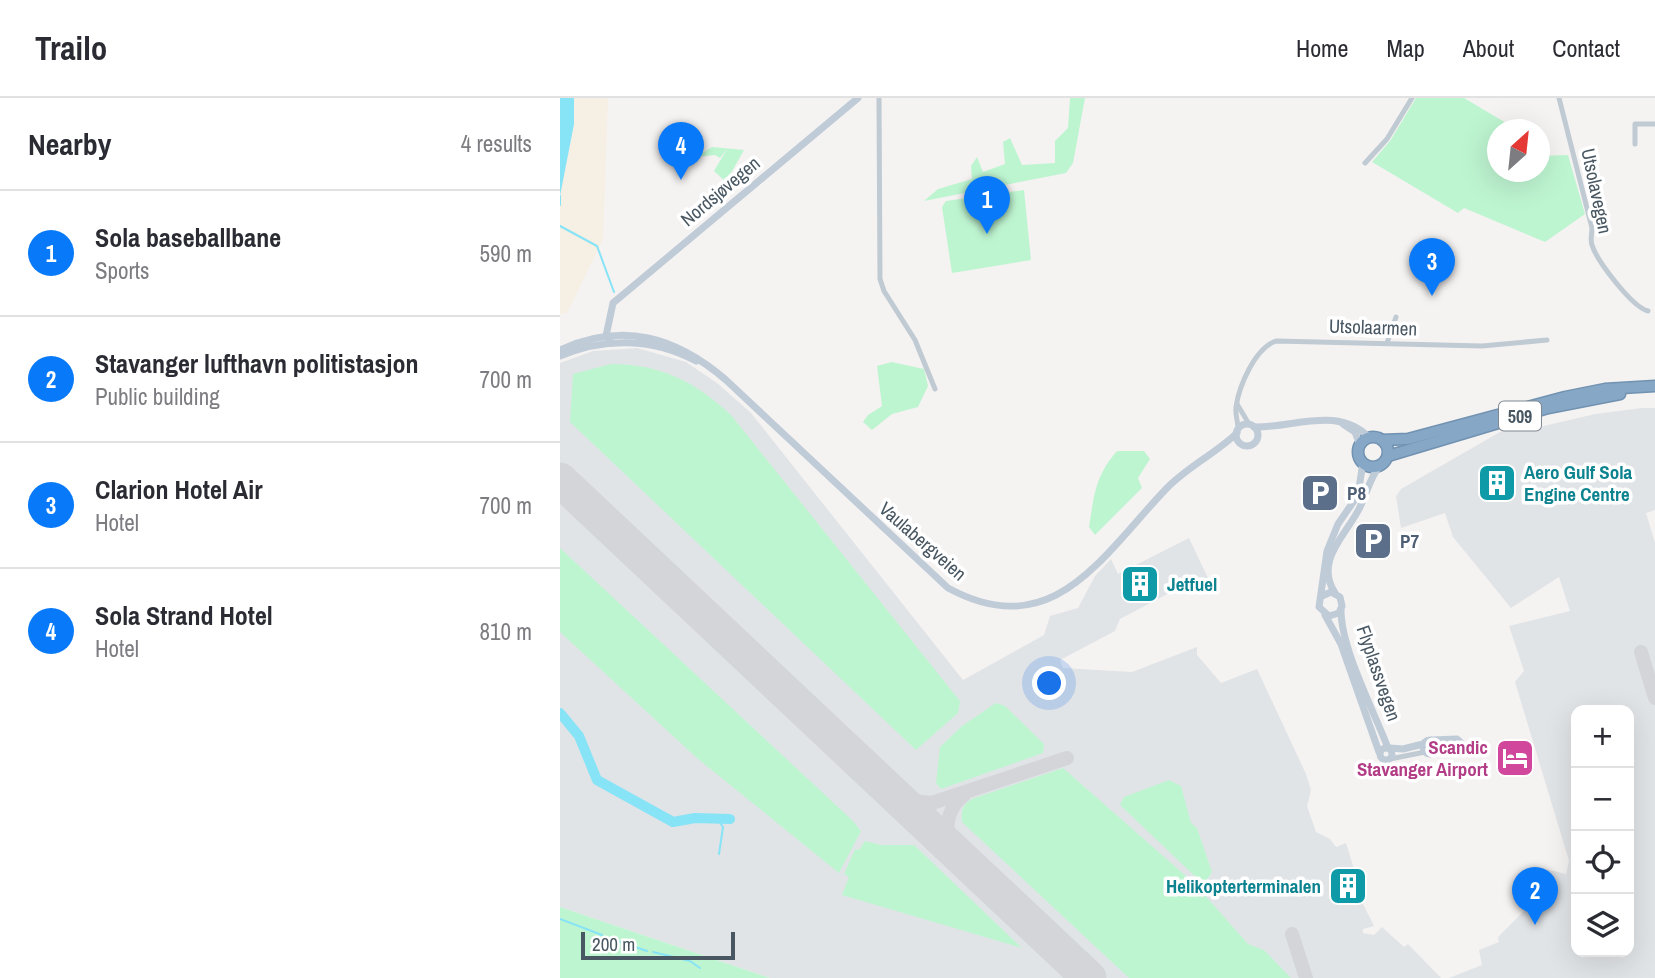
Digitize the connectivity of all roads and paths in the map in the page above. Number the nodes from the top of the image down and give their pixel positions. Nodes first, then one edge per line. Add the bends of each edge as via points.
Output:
1 (858, 98) edge
2 (879, 98) edge
3 (1412, 98) edge
4 (1559, 98) edge
5 (1655, 124) edge
6 (1635, 144) dead end
7 (1365, 163) dead end
8 (1647, 311) dead end
9 (1396, 317) dead end
10 (610, 338) junction
11 (1547, 340) dead end
12 (1388, 344) junction
13 (560, 351) edge
14 (560, 356) edge
15 (1655, 386) edge
16 (935, 389) dead end
17 (1655, 392) edge
18 (1237, 404) junction
19 (1336, 421) junction
20 (1252, 425) junction
21 (1271, 427) junction
22 (1237, 431) junction
23 (1370, 438) junction
24 (1258, 439) junction
25 (1382, 440) junction
26 (1244, 445) junction
27 (1360, 445) junction
28 (1224, 446) junction
29 (1388, 456) junction
30 (1363, 462) junction
31 (1380, 465) junction
32 (1336, 593) junction
33 (1322, 596) junction
34 (1342, 608) junction
35 (1325, 614) junction
36 (1432, 740) junction
37 (1459, 747) dead end
38 (1389, 748) junction
39 (1424, 748) junction
40 (1436, 750) junction
41 (1380, 752) junction
42 (1474, 754) dead end
43 (1390, 759) junction

1 - 10 street, Nordsjøvegen via 619,297 610,312
2 - 16 street via 880,279 915,340
3 - 7 street via 1387,139
4 - 8 street, Utsolavegen via 1592,228 1592,246 1623,290
5 - 6 street via 1635,124
9 - 12 street
10 - 13 street
10 - 14 street
10 - 28 street, Vaulabergveien via 666,348 718,374 948,588 1003,607 1034,605 1069,589 1176,480
11 - 12 street, Utsolaarmen via 1482,346
12 - 18 street, Utsolaarmen via 1272,342 1261,351
15 - 25 highway, 509 via 1576,394 1408,439
17 - 29 highway, 509 via 1566,404
18 - 20 street
18 - 22 street, Utsolaarmen
19 - 21 street
19 - 23 street via 1350,422
19 - 27 street via 1355,432
20 - 21 street
20 - 22 street
20 - 24 street
21 - 24 street
22 - 26 street
22 - 28 street, Vaulabergveien
23 - 25 highway, 509
23 - 27 highway
24 - 26 street
25 - 29 highway
26 - 28 street
27 - 30 highway
29 - 31 highway, 509
30 - 31 highway
30 - 33 street via 1358,495 1327,551
31 - 32 street via 1359,510 1337,540 1329,578
32 - 33 street
32 - 34 street
33 - 35 street via 1319,603
34 - 35 street via 1334,615
34 - 38 street, Flyplassvegen via 1348,641
35 - 41 street, Flyplassvegen via 1341,643
36 - 39 street, Flyplassvegen
36 - 40 street
36 - 42 street via 1457,739
37 - 40 street via 1450,744
38 - 39 street, Flyplassvegen
38 - 41 street, Flyplassvegen
38 - 43 street, Flyplassvegen
39 - 40 street, Flyplassvegen via 1431,753
39 - 43 street
41 - 43 street, Flyplassvegen via 1381,759

